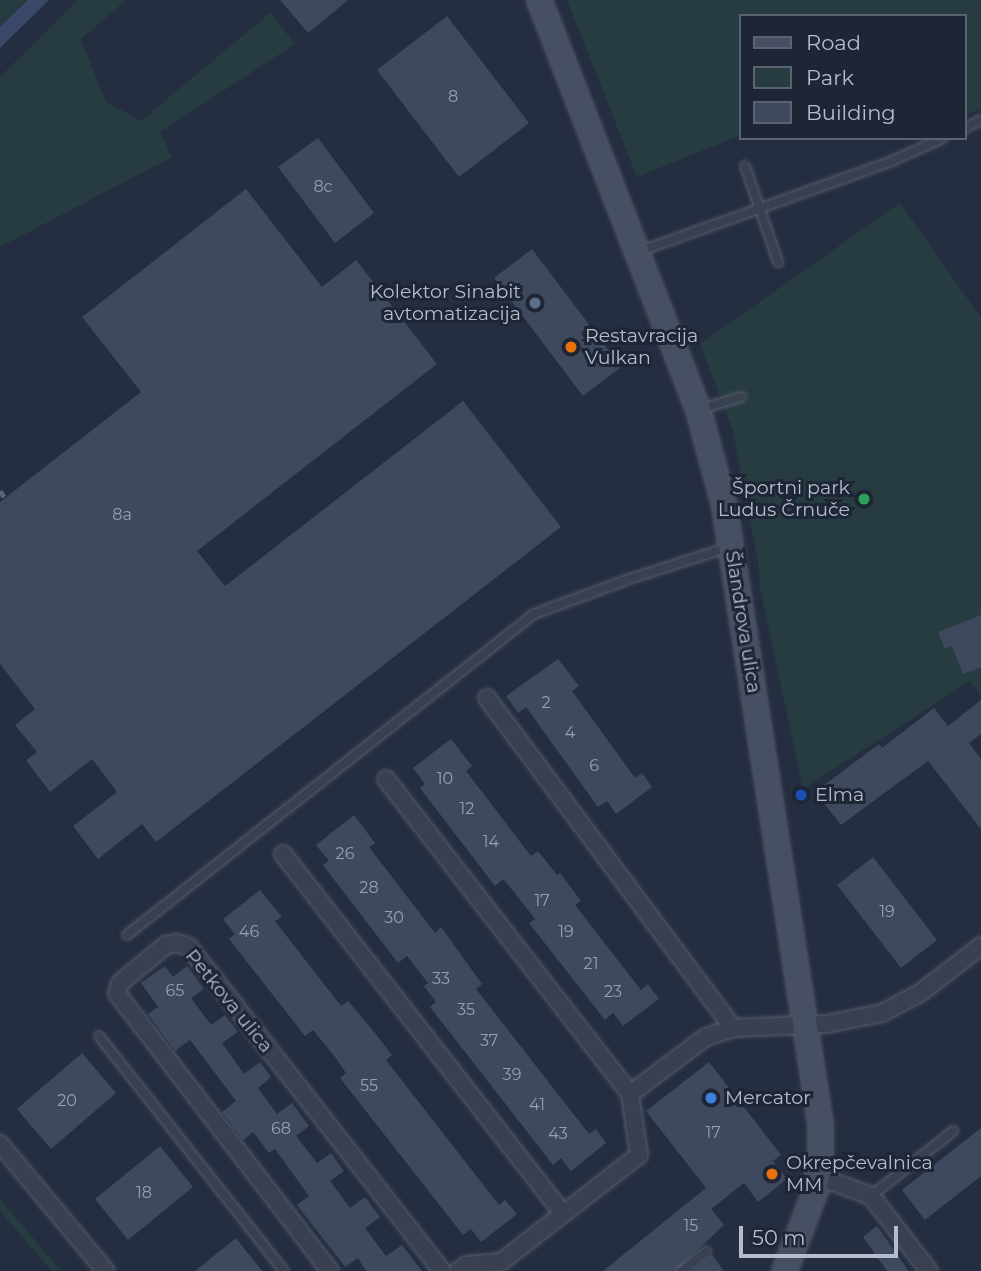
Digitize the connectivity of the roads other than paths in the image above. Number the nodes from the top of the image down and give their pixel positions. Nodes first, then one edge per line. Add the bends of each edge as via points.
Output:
1 (539, 0) edge
2 (938, 140) edge
3 (745, 166) dead end
4 (760, 206) junction
5 (638, 252) junction
6 (778, 262) dead end
7 (741, 397) dead end
8 (698, 410) junction
9 (732, 546) junction
10 (487, 698) dead end
11 (386, 779) dead end
12 (284, 854) dead end
13 (127, 935) dead end
14 (981, 946) edge
15 (805, 1025) junction
16 (733, 1028) junction
17 (99, 1036) dead end
18 (630, 1094) junction
19 (953, 1131) dead end
20 (0, 1144) edge
21 (817, 1180) junction
22 (871, 1196) junction
23 (563, 1214) junction
24 (706, 1252) dead end
25 (503, 1267) edge
26 (106, 1271) edge
27 (284, 1271) edge
28 (330, 1271) edge
29 (442, 1271) edge
30 (458, 1271) edge
31 (681, 1271) edge
32 (783, 1271) edge
33 (929, 1271) edge

1 - 5 street, Šlandrova ulica
2 - 4 lane
3 - 4 lane
4 - 5 lane
4 - 6 lane
5 - 8 street, Šlandrova ulica
7 - 8 lane
8 - 9 street, Šlandrova ulica
9 - 13 lane via 534,614
9 - 15 street, Šlandrova ulica
10 - 16 street
11 - 18 street
12 - 23 street
14 - 15 street via 895,1008 853,1020
15 - 16 street
15 - 21 street, Šlandrova ulica via 821,1139
16 - 18 street via 706,1037
17 - 27 lane
18 - 23 street via 639,1155
19 - 22 lane
20 - 26 street
21 - 22 street
21 - 32 street, Šlandrova ulica
22 - 33 street
23 - 25 street
24 - 31 lane
25 - 30 street via 467,1265
28 - 29 street, Petkova ulica via 117,993 120,983 166,945 189,947

